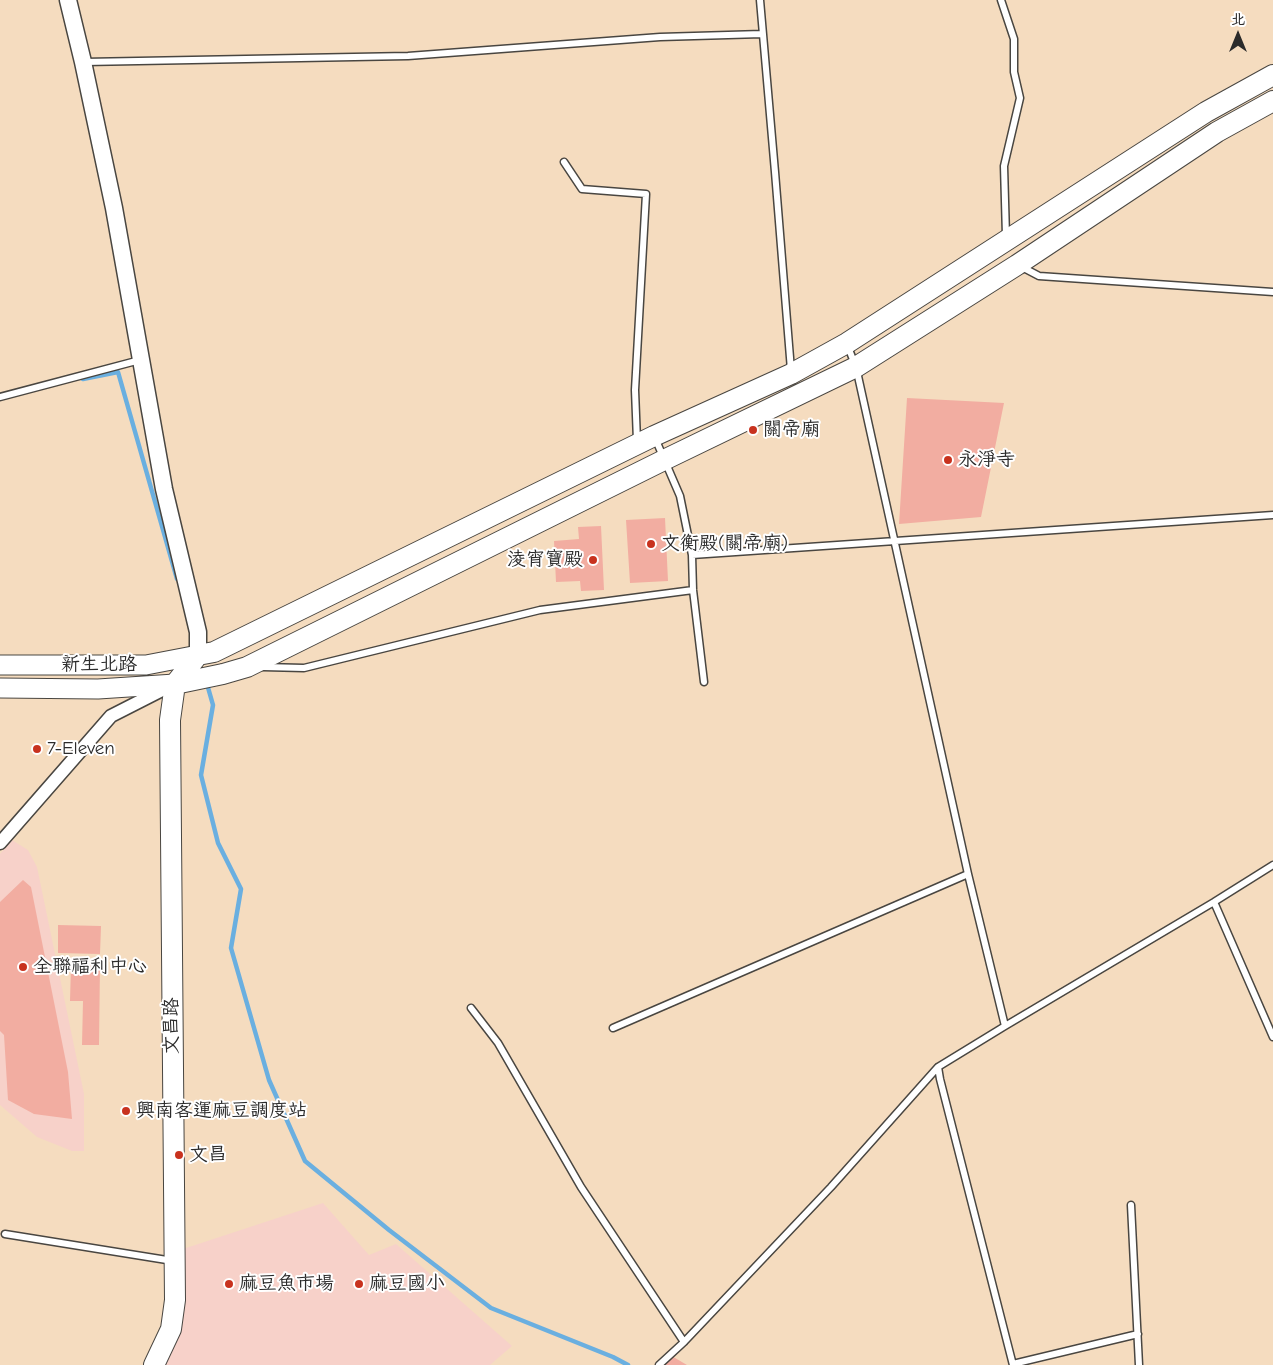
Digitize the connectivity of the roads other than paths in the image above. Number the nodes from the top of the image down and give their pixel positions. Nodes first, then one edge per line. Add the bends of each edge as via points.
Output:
1 (68, 0) edge
2 (760, 0) edge
3 (1001, 0) edge
4 (762, 34) junction
5 (83, 62) junction
6 (1273, 75) edge
7 (1273, 101) edge
8 (564, 162) dead end
9 (1006, 240) junction
10 (1017, 265) junction
11 (1273, 292) edge
12 (847, 343) junction
13 (142, 360) junction
14 (856, 367) junction
15 (791, 374) junction
16 (0, 397) edge
17 (646, 441) junction
18 (664, 460) junction
19 (1273, 515) edge
20 (894, 541) junction
21 (692, 555) junction
22 (693, 590) junction
23 (198, 655) junction
24 (0, 665) edge
25 (247, 667) junction
26 (704, 682) dead end
27 (175, 684) junction
28 (0, 688) edge
29 (0, 842) edge
30 (1273, 865) edge
31 (968, 874) junction
32 (1214, 902) junction
33 (470, 1008) dead end
34 (1005, 1026) junction
35 (613, 1028) dead end
36 (1273, 1037) edge
37 (938, 1067) junction
38 (1131, 1205) dead end
39 (5, 1234) dead end
40 (174, 1261) junction
41 (1138, 1334) junction
42 (684, 1342) junction
43 (154, 1365) edge
44 (659, 1365) edge
45 (1013, 1365) edge
46 (1139, 1365) edge

1 - 5 street
2 - 4 lane
3 - 9 lane via 1014,39 1014,72 1020,98 1004,166
4 - 5 lane via 660,37 408,56
4 - 15 lane
5 - 13 street
6 - 9 main road via 1206,112
7 - 10 main road via 1217,132
8 - 17 lane via 582,189 646,194 635,390
9 - 12 main road
10 - 11 lane via 1039,276
10 - 14 main road
12 - 14 lane
12 - 15 main road
13 - 16 lane
13 - 23 street via 164,489 198,632
14 - 18 main road
14 - 20 lane
15 - 17 main road
17 - 18 lane
17 - 23 main road via 214,652
18 - 21 lane via 680,496
18 - 25 main road
19 - 20 lane
20 - 21 lane
20 - 31 lane
21 - 22 lane
22 - 25 lane via 540,610 304,668
22 - 26 lane
23 - 24 main road, 新生北路 via 146,665
23 - 27 main road
25 - 27 main road
27 - 28 main road, 新生北路 via 98,689
27 - 29 street via 111,716
27 - 40 main road, 文昌路 via 170,720
30 - 32 lane
31 - 34 lane
31 - 35 lane
32 - 34 lane
32 - 36 lane
33 - 42 lane via 498,1043 581,1187
34 - 37 lane
37 - 42 lane via 831,1187
37 - 45 lane
38 - 41 lane
39 - 40 lane
40 - 43 main road, 文昌路 via 175,1300 171,1329
41 - 45 lane
41 - 46 lane
42 - 44 lane

